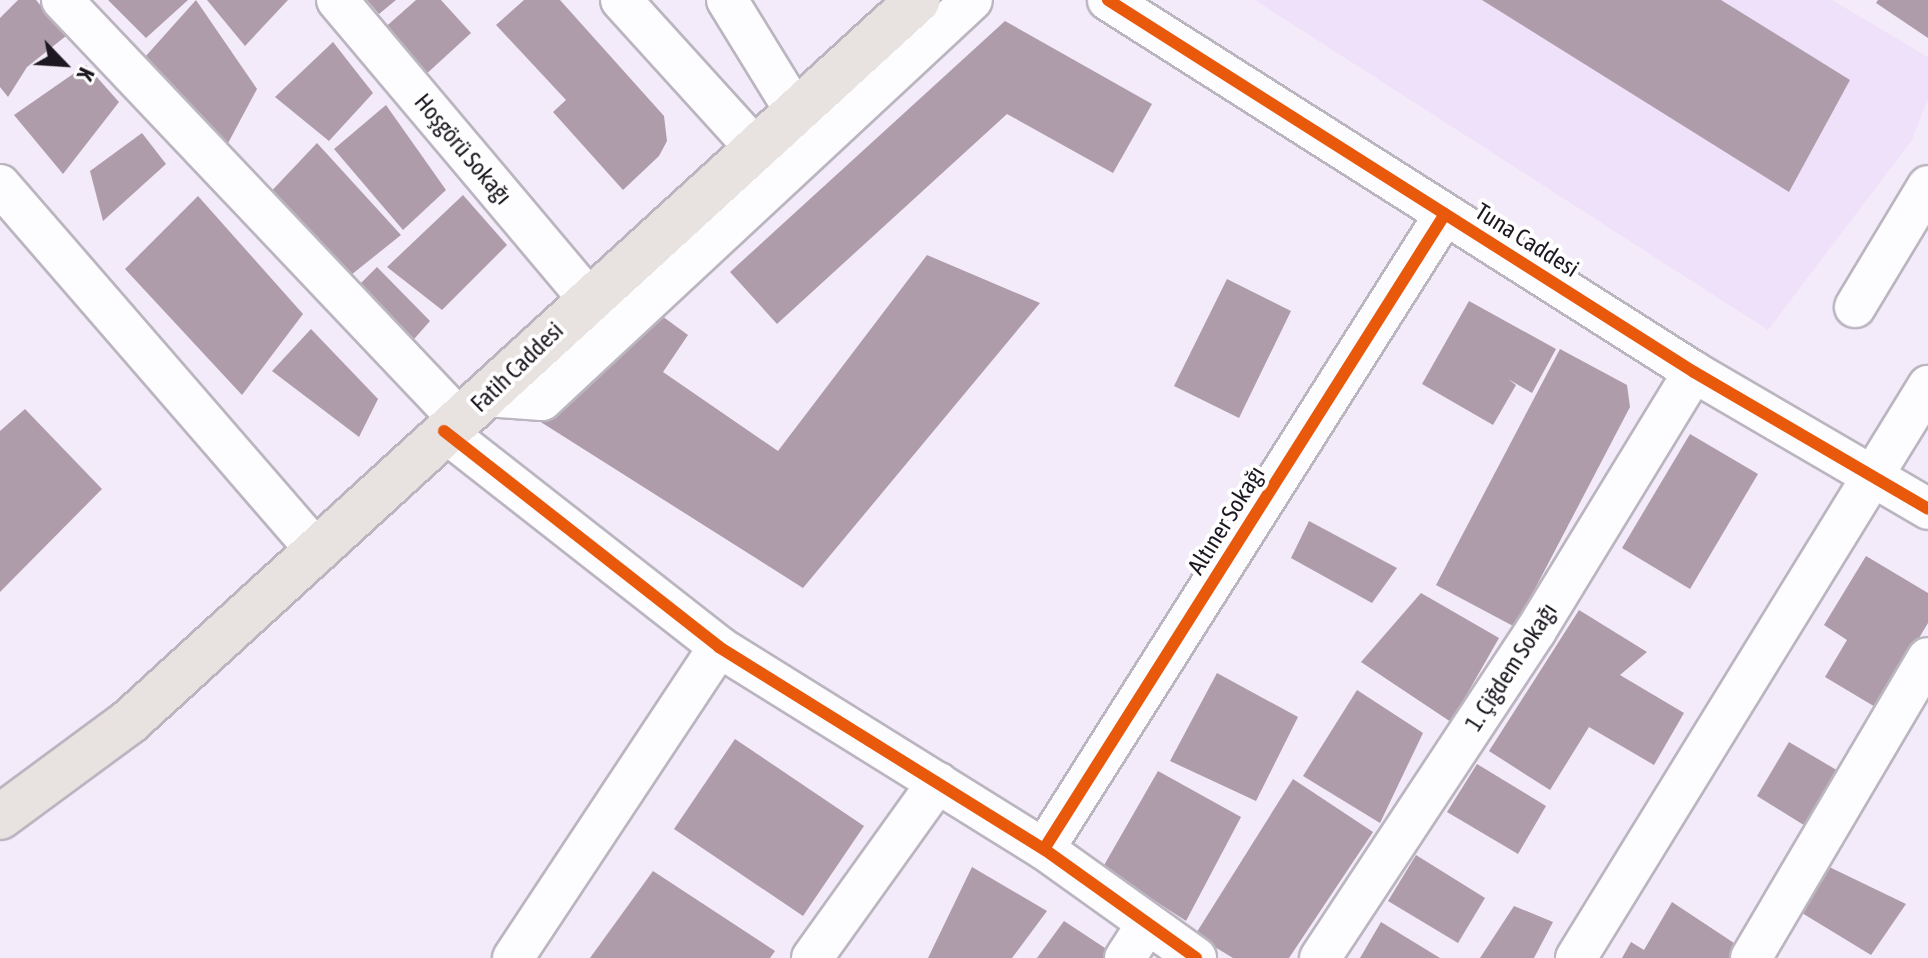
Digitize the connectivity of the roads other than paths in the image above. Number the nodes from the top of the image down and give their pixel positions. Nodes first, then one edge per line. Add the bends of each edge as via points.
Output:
1 (62, 0) edge
2 (337, 0) edge
3 (621, 0) edge
4 (727, 0) edge
5 (918, 0) edge
6 (972, 0) edge
7 (1108, 0) edge
8 (796, 112) junction
9 (755, 148) junction
10 (0, 185) edge
11 (1928, 186) edge
12 (1445, 214) junction
13 (688, 236) junction
14 (589, 299) junction
15 (1855, 307) dead end
16 (1694, 372) junction
17 (1928, 386) edge
18 (464, 416) junction
19 (1873, 476) junction
20 (1928, 509) edge
21 (316, 550) junction
22 (719, 647) junction
23 (1928, 658) edge
24 (938, 782) junction
25 (0, 817) edge
26 (1044, 849) junction
27 (1147, 924) junction
28 (513, 958) edge
29 (812, 958) edge
30 (1125, 958) edge
31 (1196, 958) edge
32 (1320, 958) edge
33 (1576, 958) edge
34 (1751, 958) edge

1 - 18 street
2 - 14 street, Hoşgörü Sokağı
3 - 9 street
4 - 8 street
5 - 8 main road, Fatih Caddesi
6 - 13 street
7 - 12 street, Tuna Caddesi
8 - 9 main road, Fatih Caddesi
9 - 13 main road, Fatih Caddesi
10 - 21 street
11 - 15 street
12 - 16 street, Tuna Caddesi
12 - 26 street, Altıner Sokağı
13 - 14 main road, Fatih Caddesi
13 - 18 street via 542,400
14 - 18 main road, Fatih Caddesi
16 - 19 street, Tuna Caddesi
16 - 32 street, 1. Çiğdem Sokağı via 1535,632
17 - 19 street
18 - 21 main road, Fatih Caddesi
18 - 22 street
19 - 20 street, Tuna Caddesi
19 - 33 street
21 - 25 main road, Fatih Caddesi via 129,722
22 - 24 street
22 - 28 street
23 - 34 street
24 - 26 street
24 - 29 street
26 - 27 street
27 - 30 street
27 - 31 street

